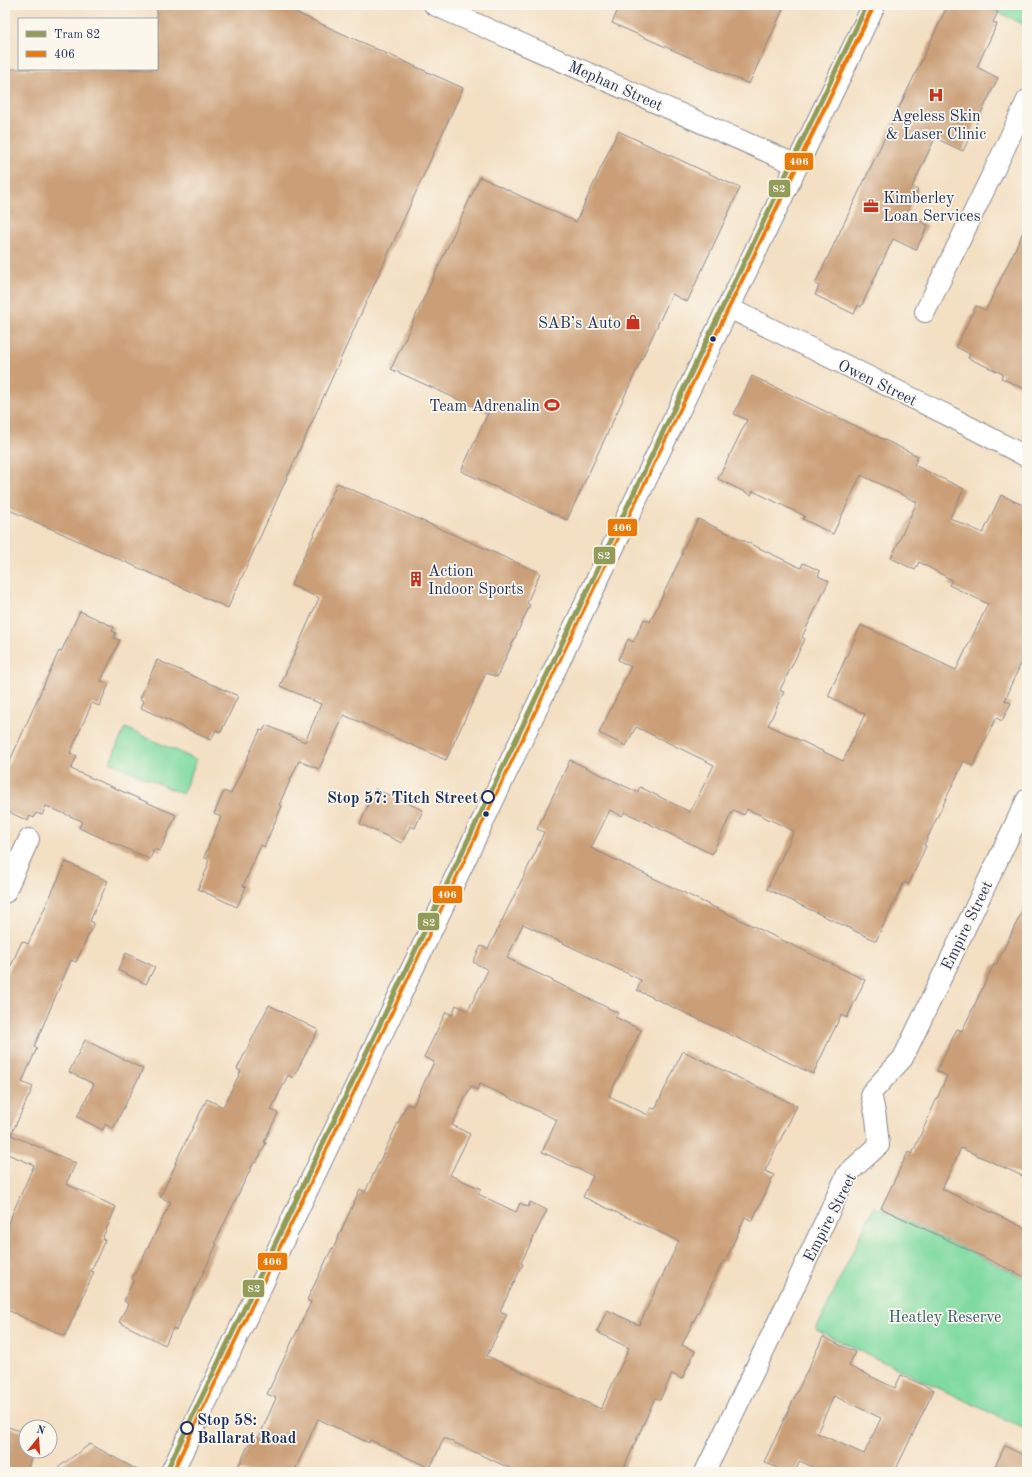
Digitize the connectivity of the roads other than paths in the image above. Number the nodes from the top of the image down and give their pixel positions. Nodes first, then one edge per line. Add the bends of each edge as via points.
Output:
1 (434, 5) edge
2 (874, 5) edge
3 (466, 12) edge
4 (1027, 100) edge
5 (1021, 128) edge
6 (797, 165) junction
7 (729, 308) junction
8 (924, 312) dead end
9 (1027, 457) edge
10 (1027, 799) edge
11 (29, 839) dead end
12 (5, 893) edge
13 (172, 1472) edge
14 (705, 1472) edge

1 - 3 street, Mephan Street
2 - 6 main road
3 - 6 street, Mephan Street
4 - 5 street
5 - 8 street
6 - 7 main road
7 - 9 street, Owen Street
7 - 13 main road
10 - 14 street, Empire Street via 902,1058 871,1093 879,1145 847,1174
11 - 12 street

